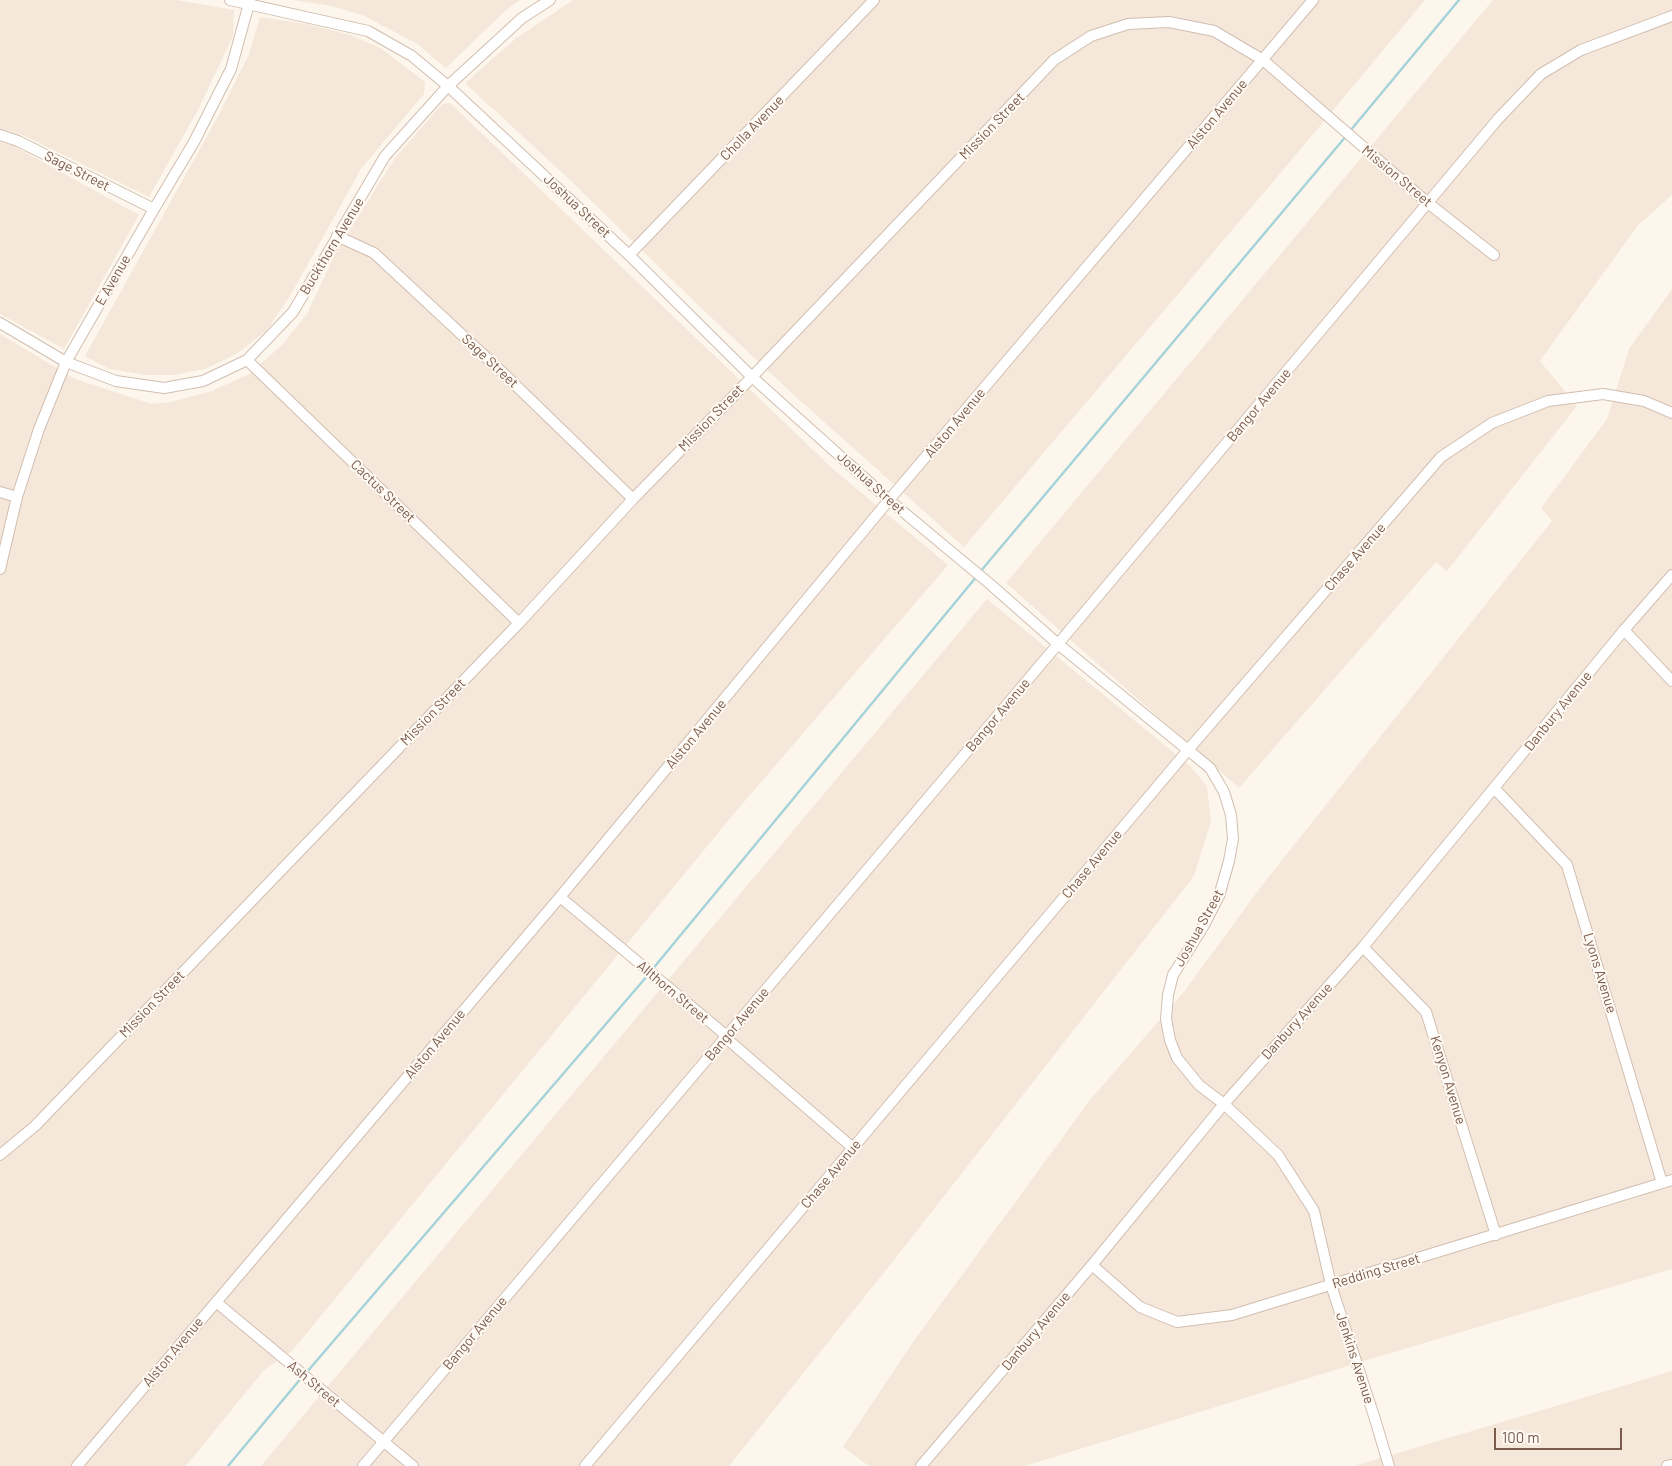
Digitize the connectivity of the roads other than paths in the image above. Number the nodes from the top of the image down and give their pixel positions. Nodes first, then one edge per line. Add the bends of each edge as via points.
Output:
1 (230, 0) edge
2 (550, 0) edge
3 (874, 0) edge
4 (1313, 0) edge
5 (250, 2) edge
6 (1672, 16) edge
7 (1263, 60) junction
8 (448, 86) junction
9 (0, 135) edge
10 (1428, 203) junction
11 (154, 209) junction
12 (337, 236) junction
13 (629, 255) junction
14 (1494, 255) dead end
15 (0, 323) edge
16 (247, 360) junction
17 (66, 362) junction
18 (752, 376) junction
19 (1672, 413) edge
20 (0, 492) edge
21 (17, 497) junction
22 (633, 498) junction
23 (889, 500) junction
24 (0, 570) edge
25 (1672, 575) edge
26 (519, 623) junction
27 (1624, 630) junction
28 (1058, 644) junction
29 (1672, 681) edge
30 (1188, 750) junction
31 (1495, 789) junction
32 (560, 897) junction
33 (1363, 947) junction
34 (726, 1038) junction
35 (1224, 1104) junction
36 (853, 1148) junction
37 (0, 1155) edge
38 (1667, 1181) edge
39 (1496, 1234) junction
40 (1092, 1266) junction
41 (1331, 1285) junction
42 (216, 1302) junction
43 (384, 1442) junction
44 (1672, 1464) edge
45 (77, 1466) edge
46 (363, 1466) edge
47 (413, 1466) edge
48 (585, 1466) edge
49 (921, 1466) edge
50 (1389, 1466) edge
51 (1667, 1466) edge

1 - 5 street, Joshua Street
2 - 8 street, Buckthorn Avenue via 522,18
3 - 13 street, Cholla Avenue
4 - 7 street, Alston Avenue
5 - 8 street, Joshua Street via 368,31 412,56
5 - 11 street, E Avenue via 231,69 194,142
6 - 10 street, Bangor Avenue via 1581,50 1541,74 1498,119
7 - 10 street, Mission Street
7 - 18 street, Mission Street via 1214,32 1169,22 1128,24 1091,36 1054,60
7 - 23 street, Alston Avenue
8 - 12 street, Buckthorn Avenue via 385,156
8 - 13 street, Joshua Street
9 - 11 street, Sage Street via 18,140
10 - 14 street, Mission Street
10 - 28 street, Bangor Avenue
11 - 17 street, E Avenue
12 - 16 street, Buckthorn Avenue via 293,312
12 - 22 street, Sage Street via 374,253
13 - 18 street, Joshua Street
15 - 17 street
16 - 17 street, Buckthorn Avenue via 203,381 164,388 116,381
16 - 26 street, Cactus Street
17 - 21 street, E Avenue via 39,429
18 - 22 street, Mission Street
18 - 23 street, Joshua Street
19 - 30 street, Chase Avenue via 1644,401 1603,394 1548,401 1492,423 1440,457
20 - 21 street
21 - 24 street, E Avenue
22 - 26 street, Mission Street
23 - 28 street, Joshua Street
23 - 32 street, Alston Avenue
25 - 27 street, Danbury Avenue
26 - 37 street, Mission Street via 35,1126
27 - 29 street
27 - 31 street, Danbury Avenue
28 - 30 street, Joshua Street
28 - 34 street, Bangor Avenue
30 - 35 street, Joshua Street via 1210,768 1224,792 1231,815 1233,839 1220,896 1173,975 1166,1019 1177,1058 1199,1085
30 - 36 street, Chase Avenue
31 - 33 street, Danbury Avenue
31 - 38 street, Lyons Avenue via 1567,865
32 - 34 street, Allthorn Street
32 - 42 street, Alston Avenue
33 - 35 street, Danbury Avenue
33 - 39 street, Kenyon Avenue via 1426,1012
34 - 36 street, Allthorn Street
34 - 43 street, Bangor Avenue
35 - 40 street, Danbury Avenue
35 - 41 street, Jenkins Avenue via 1278,1155 1314,1211
36 - 48 street, Chase Avenue
38 - 39 street, Redding Street
39 - 41 street, Redding Street
40 - 41 street, Redding Street via 1140,1307 1177,1322 1232,1315
40 - 49 street, Danbury Avenue
41 - 50 street, Jenkins Avenue
42 - 43 street, Ash Street
42 - 45 street, Alston Avenue
43 - 46 street, Bangor Avenue
43 - 47 street, Ash Street
44 - 51 street

